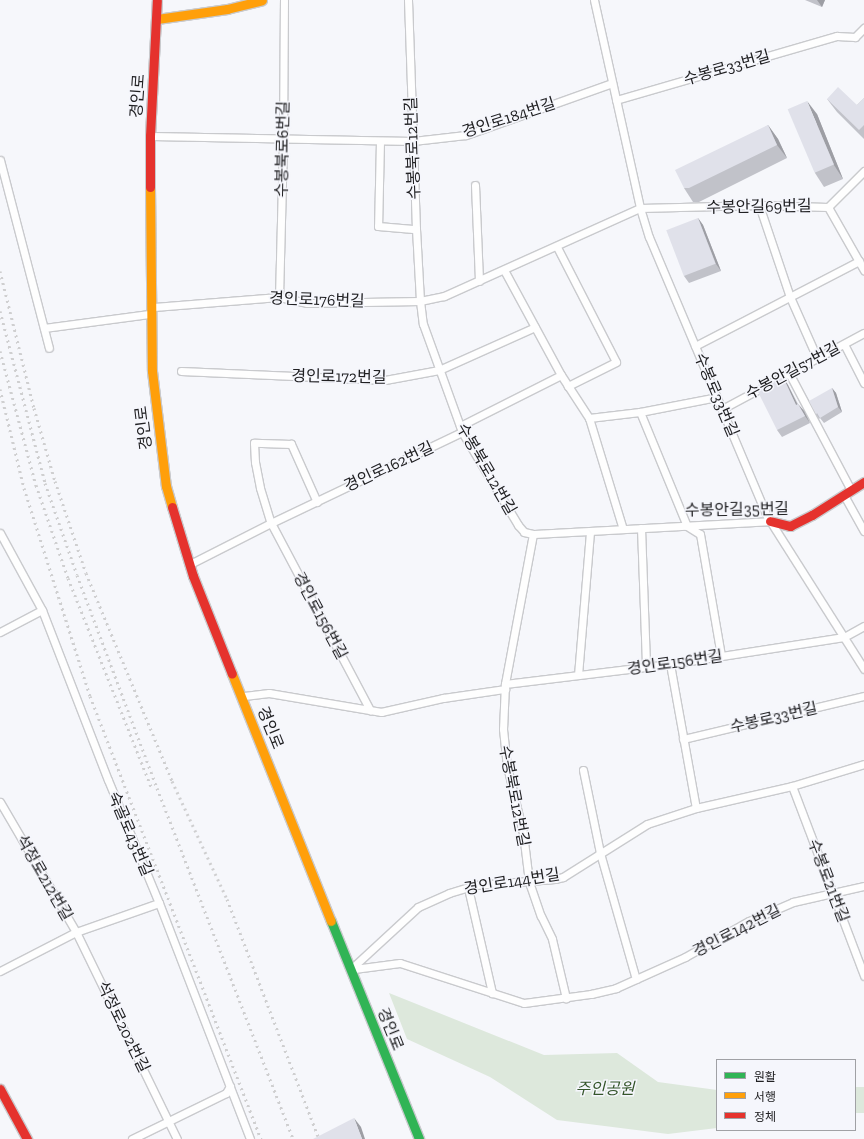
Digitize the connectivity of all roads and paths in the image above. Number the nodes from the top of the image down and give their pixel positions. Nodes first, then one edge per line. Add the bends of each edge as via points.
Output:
1 (157, 0) edge
2 (262, 0) edge
3 (284, 0) edge
4 (408, 0) edge
5 (594, 0) edge
6 (157, 19) junction
7 (864, 28) edge
8 (612, 83) junction
9 (616, 100) junction
10 (150, 136) junction
11 (283, 140) junction
12 (380, 141) junction
13 (413, 141) junction
14 (0, 160) edge
15 (864, 171) edge
16 (475, 185) dead end
17 (759, 206) junction
18 (828, 207) junction
19 (640, 208) junction
20 (416, 229) junction
21 (557, 247) junction
22 (859, 262) junction
23 (504, 270) junction
24 (864, 270) edge
25 (479, 281) junction
26 (279, 297) junction
27 (790, 297) junction
28 (420, 301) junction
29 (152, 310) junction
30 (535, 327) junction
31 (44, 328) junction
32 (864, 333) edge
33 (844, 344) junction
34 (695, 346) junction
35 (49, 348) dead end
36 (817, 358) junction
37 (439, 370) junction
38 (181, 371) dead end
39 (789, 373) junction
40 (561, 376) junction
41 (864, 383) edge
42 (568, 386) junction
43 (717, 398) junction
44 (722, 409) junction
45 (640, 412) junction
46 (589, 418) junction
47 (461, 429) junction
48 (864, 482) edge
49 (847, 492) junction
50 (317, 502) junction
51 (770, 521) junction
52 (271, 523) junction
53 (687, 526) junction
54 (641, 528) junction
55 (623, 529) junction
56 (590, 531) junction
57 (864, 531) edge
58 (0, 533) edge
59 (533, 534) junction
60 (190, 564) junction
61 (42, 610) junction
62 (864, 626) edge
63 (0, 632) edge
64 (844, 638) junction
65 (721, 656) junction
66 (670, 664) junction
67 (646, 667) junction
68 (864, 669) edge
69 (578, 675) junction
70 (505, 686) junction
71 (242, 696) junction
72 (864, 696) edge
73 (370, 710) junction
74 (683, 739) junction
75 (864, 764) edge
76 (583, 770) dead end
77 (792, 786) junction
78 (0, 802) edge
79 (696, 808) junction
80 (600, 853) junction
81 (529, 882) junction
82 (864, 886) edge
83 (468, 888) junction
84 (832, 892) junction
85 (159, 903) junction
86 (77, 933) junction
87 (350, 970) junction
88 (0, 971) edge
89 (864, 976) edge
90 (636, 979) junction
91 (492, 993) junction
92 (566, 998) junction
93 (230, 1086) junction
94 (0, 1089) edge
95 (170, 1120) junction
96 (27, 1139) edge
97 (132, 1139) edge
98 (177, 1139) edge
99 (250, 1139) edge
100 (419, 1139) edge

1 - 6 main road, 경인로
2 - 6 main road via 227,10
3 - 11 lane, 수봉북로6번길
4 - 13 lane, 수봉북로12번길
5 - 8 lane, 수봉로33번길
6 - 10 main road, 경인로
7 - 9 lane, 수봉로33번길 via 855,37 837,36
8 - 9 lane, 수봉로33번길
8 - 13 lane, 경인로184번길 via 466,135
9 - 19 lane, 수봉로33번길
10 - 11 lane, 경인로184번길
10 - 29 main road, 경인로
11 - 12 lane, 경인로184번길
11 - 26 lane, 수봉북로6번길
12 - 13 lane, 경인로184번길
12 - 20 lane via 378,226
13 - 20 lane, 수봉북로12번길
14 - 31 lane
15 - 18 lane, 수봉안길69번길
16 - 25 lane
17 - 18 lane, 수봉안길69번길
17 - 19 lane, 수봉안길69번길
17 - 27 lane
18 - 22 lane
19 - 21 lane, 경인로176번길
19 - 34 lane, 수봉로33번길 via 649,237
20 - 28 lane, 수봉북로12번길
21 - 23 lane, 경인로176번길
21 - 42 lane via 616,362
22 - 24 lane
22 - 27 lane
23 - 25 lane, 경인로176번길
23 - 30 lane
25 - 28 lane, 경인로176번길 via 444,296
26 - 28 lane, 경인로176번길 via 307,303
26 - 29 lane, 경인로176번길
27 - 34 lane
27 - 36 lane
28 - 37 lane, 수봉북로12번길 via 423,324
29 - 31 lane
29 - 60 main road, 경인로 via 152,371 166,486
30 - 37 lane, 경인로172번길
30 - 40 lane
31 - 35 lane
32 - 33 lane, 수봉안길57번길
33 - 36 lane, 수봉안길57번길
33 - 41 lane
34 - 43 lane, 수봉로33번길
36 - 39 lane, 수봉안길57번길
37 - 38 lane, 경인로172번길 via 385,380
37 - 47 lane, 수봉북로12번길
39 - 44 lane, 수봉안길57번길
39 - 49 lane
40 - 42 lane
40 - 47 lane, 경인로162번길
42 - 46 lane
43 - 44 lane, 수봉로33번길
43 - 45 lane
44 - 51 lane, 수봉로33번길
45 - 46 lane
45 - 53 lane
46 - 55 lane
47 - 50 lane, 경인로162번길
47 - 59 lane, 수봉북로12번길 via 518,525 524,532
48 - 49 main road, 수봉안길35번길
49 - 51 main road, 수봉안길35번길 via 790,526
49 - 57 lane
50 - 52 lane, 경인로162번길
50 - 52 lane via 291,444 254,443 260,488
51 - 53 lane, 수봉안길35번길
51 - 64 lane, 수봉로33번길
52 - 60 lane, 경인로162번길
52 - 73 lane, 경인로156번길
53 - 54 lane, 수봉안길35번길
53 - 65 lane via 700,534
54 - 55 lane, 수봉안길35번길
54 - 67 lane
55 - 56 lane, 수봉안길35번길
56 - 59 lane, 수봉안길35번길
56 - 69 lane
58 - 61 lane, 숙골로43번길
59 - 70 lane, 수봉북로12번길
60 - 71 main road, 경인로
61 - 63 lane
61 - 85 lane, 숙골로43번길
62 - 64 lane
64 - 65 lane, 경인로156번길
64 - 68 lane, 수봉로33번길
65 - 66 lane, 경인로156번길
66 - 67 lane, 경인로156번길
66 - 74 lane
67 - 69 lane, 경인로156번길
69 - 70 lane, 경인로156번길
70 - 73 lane, 경인로156번길 via 381,712
70 - 81 lane, 수봉북로12번길 via 503,730 507,766 523,833
71 - 73 lane, 경인로156번길 via 269,693
71 - 87 main road, 경인로
72 - 74 lane, 수봉로33번길
74 - 79 lane
75 - 77 lane, 경인로144번길
76 - 80 lane
77 - 79 lane, 경인로144번길
77 - 84 lane, 수봉로21번길
78 - 86 lane, 석정로212번길
79 - 80 lane, 경인로144번길 via 647,824
80 - 81 lane, 경인로144번길 via 563,877
80 - 90 lane
81 - 83 lane, 경인로144번길
81 - 92 lane via 552,939
82 - 84 lane, 경인로142번길
83 - 87 lane, 경인로144번길 via 449,893 418,907
83 - 91 lane
84 - 89 lane, 수봉로21번길
84 - 90 lane, 경인로142번길 via 793,902 749,921 686,957
85 - 86 lane, 석정로212번길
85 - 93 lane, 숙골로43번길
86 - 88 lane, 석정로212번길
86 - 95 lane, 석정로202번길
87 - 91 lane, 경인로142번길 via 400,963
87 - 100 main road, 경인로
90 - 92 lane, 경인로142번길 via 616,988
91 - 92 lane, 경인로142번길 via 524,1003
93 - 95 lane via 226,1093
93 - 99 lane, 숙골로43번길
94 - 96 main road
95 - 97 lane
95 - 98 lane, 석정로202번길

